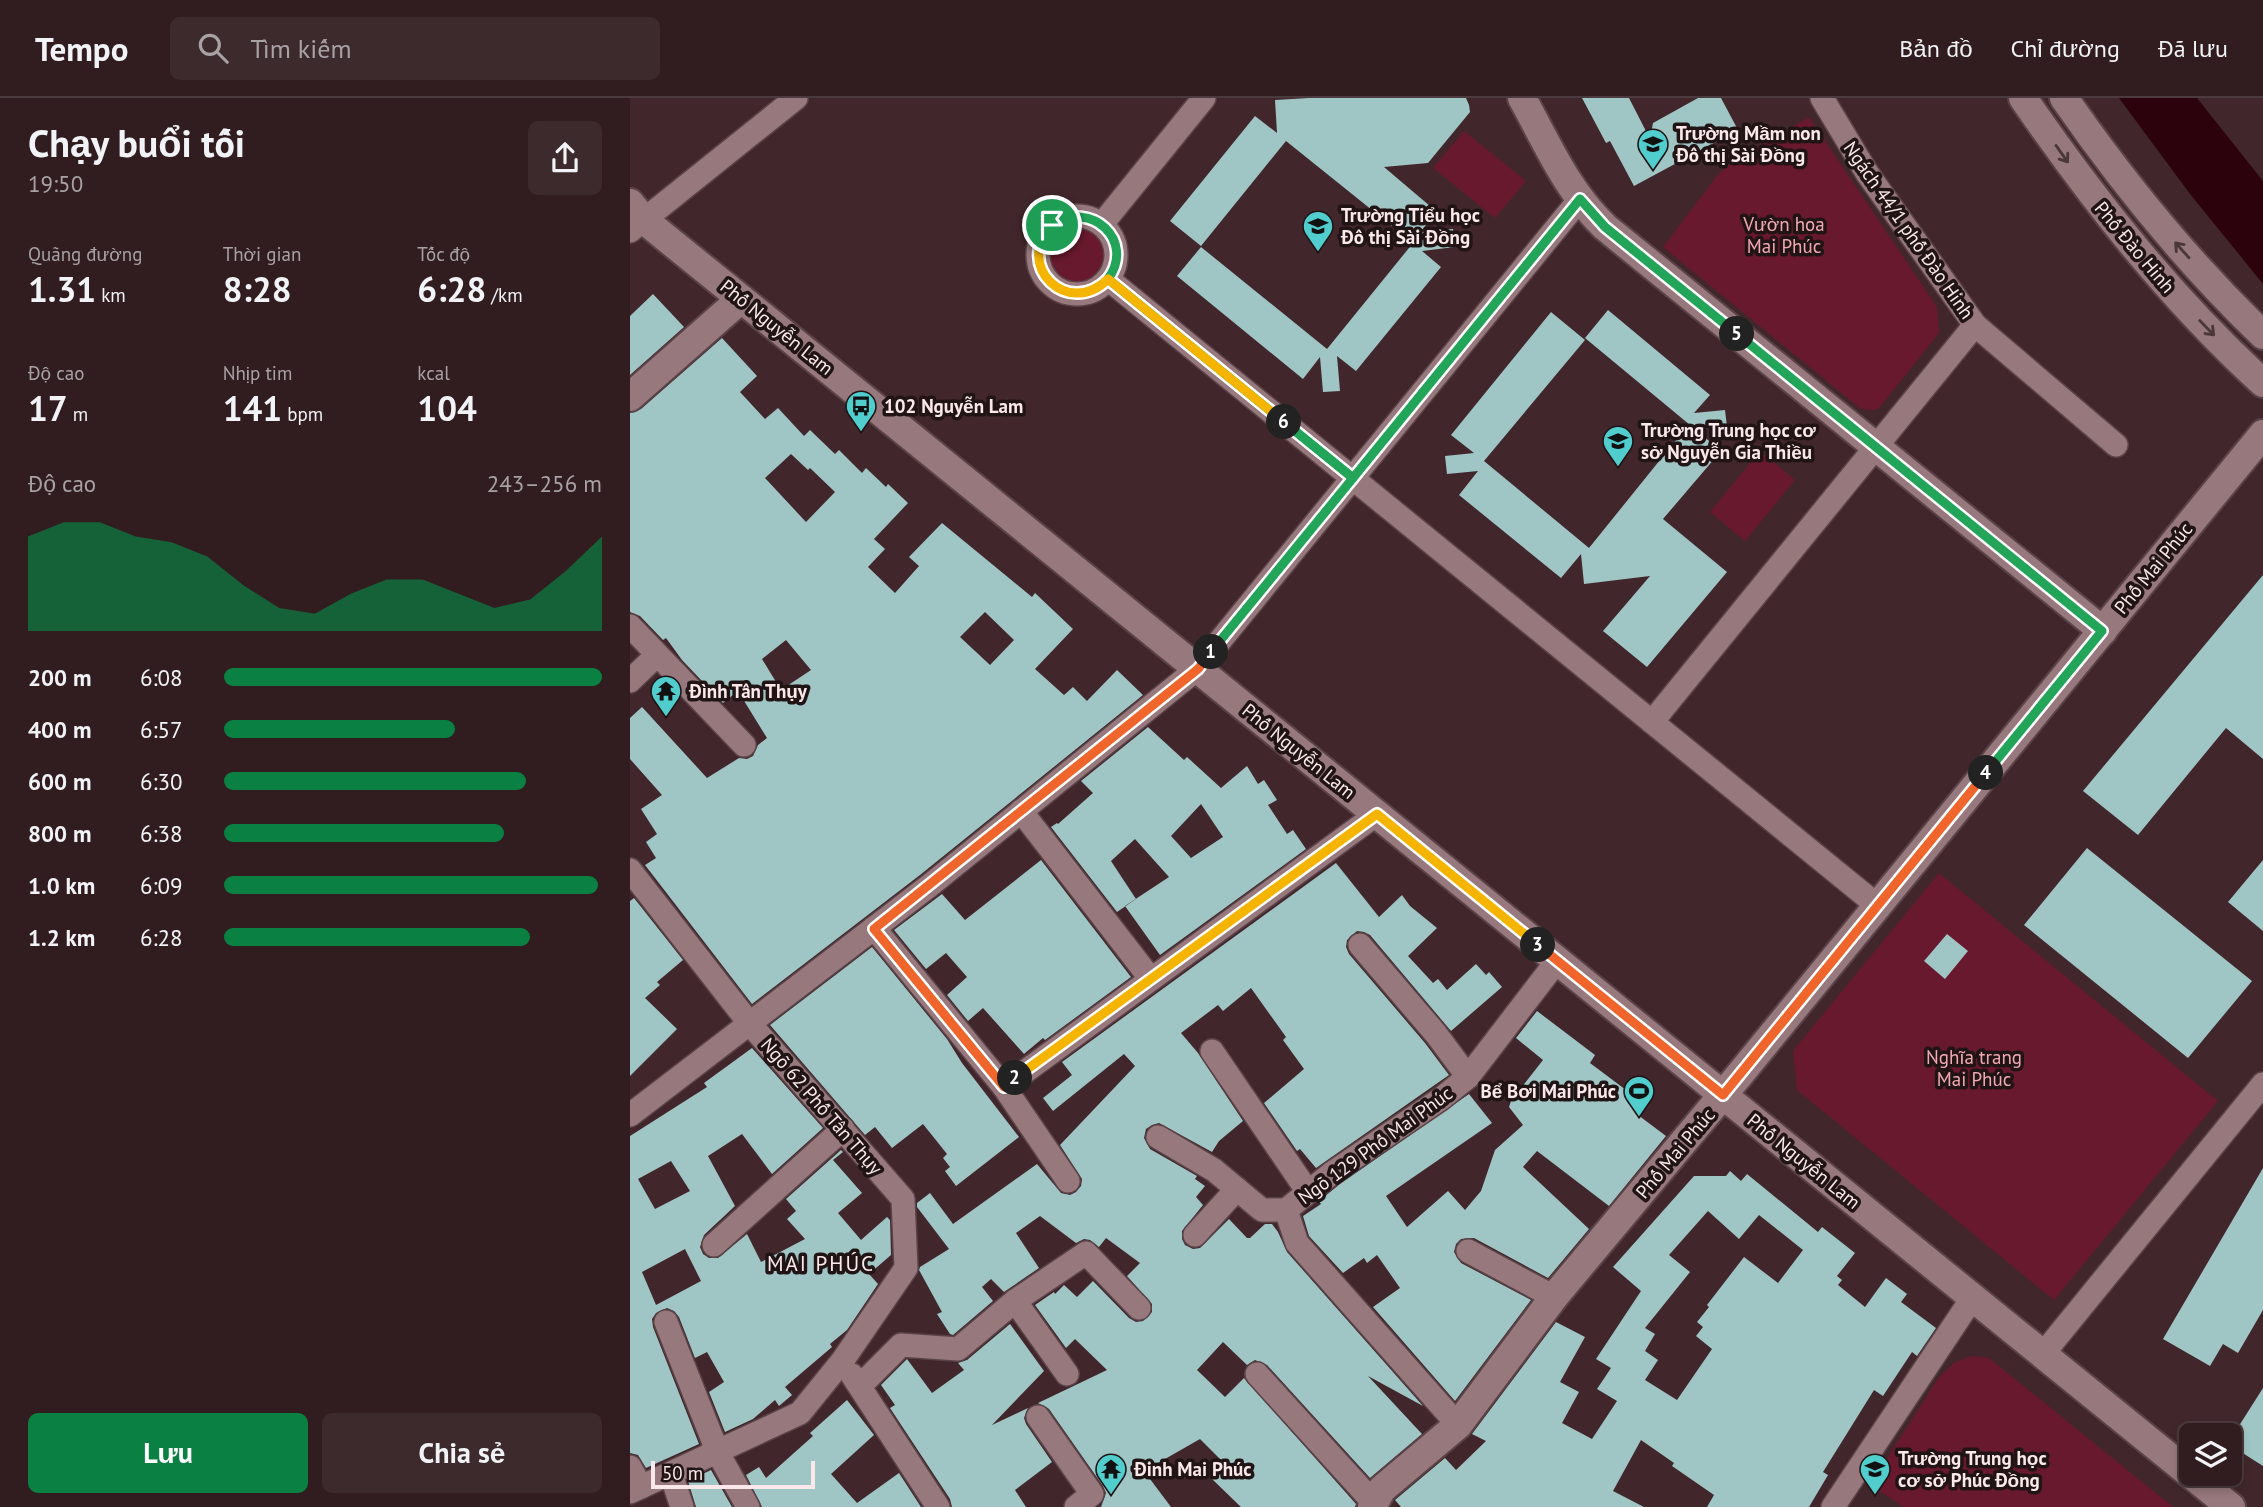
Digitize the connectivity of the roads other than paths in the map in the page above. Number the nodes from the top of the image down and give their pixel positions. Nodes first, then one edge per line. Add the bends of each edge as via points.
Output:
1 (796, 98) edge
2 (1204, 98) edge
3 (1522, 98) edge
4 (1822, 98) edge
5 (2023, 98) edge
6 (2064, 98) edge
7 (1580, 199) junction
8 (635, 218) edge
9 (1101, 224) junction
10 (1108, 279) junction
11 (741, 299) junction
12 (1975, 325) junction
13 (2263, 335) edge
14 (2263, 383) edge
15 (630, 397) edge
16 (2263, 434) edge
17 (2116, 445) dead end
18 (1876, 447) junction
19 (1353, 478) junction
20 (630, 626) edge
21 (2102, 631) junction
22 (657, 655) junction
23 (1198, 669) junction
24 (630, 681) edge
25 (1652, 722) junction
26 (744, 746) dead end
27 (1021, 811) junction
28 (1377, 814) junction
29 (630, 870) edge
30 (1878, 906) junction
31 (874, 929) junction
32 (1360, 945) dead end
33 (1558, 961) junction
34 (1150, 978) junction
35 (750, 1024) junction
36 (1212, 1051) dead end
37 (1468, 1077) junction
38 (2263, 1084) edge
39 (1004, 1087) junction
40 (1723, 1095) junction
41 (630, 1115) edge
42 (843, 1129) junction
43 (1158, 1137) dead end
44 (1069, 1181) dead end
45 (1237, 1189) junction
46 (1308, 1192) junction
47 (1286, 1210) junction
48 (1195, 1235) dead end
49 (714, 1245) dead end
50 (1468, 1251) dead end
51 (1554, 1297) junction
52 (1973, 1297) junction
53 (1015, 1301) junction
54 (1139, 1308) dead end
55 (666, 1322) dead end
56 (2043, 1354) junction
57 (843, 1360) junction
58 (1067, 1374) dead end
59 (1257, 1374) dead end
60 (860, 1386) junction
61 (1038, 1417) dead end
62 (1458, 1425) junction
63 (718, 1452) junction
64 (671, 1474) junction
65 (634, 1482) edge
66 (1373, 1505) edge
67 (682, 1507) edge
68 (748, 1507) edge
69 (939, 1507) edge
70 (1076, 1507) edge
71 (1833, 1507) edge
72 (2231, 1507) edge

1 - 8 street
2 - 9 street
3 - 7 street
4 - 12 street, Ngách 44/1 phố Đào Hinh via 1867,173
5 -> 14 street, Phố Đào Hinh via 2134,247
13 -> 6 street, Phố Đào Hinh via 2151,214
7 - 18 street via 1615,235
7 - 19 street
8 - 11 street, Phố Nguyễn Lam
9 - 10 street via 1116,250
9 - 10 street via 1083,216 1058,221 1044,234 1039,259 1050,282 1067,292 1092,291
10 - 19 street
11 - 15 street
11 - 23 street, Phố Nguyễn Lam
12 - 17 street, Ngách 44/1 phố Đào Hinh
12 - 18 street
16 - 21 street, Phố Mai Phúc
18 - 21 street
18 - 25 street
19 - 23 street
19 - 25 street
20 - 22 street
21 - 30 street, Phố Mai Phúc
22 - 24 street
22 - 26 street
23 - 27 street
23 - 28 street, Phố Nguyễn Lam
25 - 30 street
27 - 31 street
27 - 34 street
28 - 33 street, Phố Nguyễn Lam
28 - 34 street
29 - 35 street, Ngõ 62 Phố Tân Thụy
30 - 40 street, Phố Mai Phúc
31 - 35 street
31 - 39 street
32 - 37 street
33 - 37 street, Ngõ 129 Phố Mai Phúc
33 - 40 street, Phố Nguyễn Lam
34 - 39 street
35 - 41 street
35 - 42 street, Ngõ 62 Phố Tân Thụy
36 - 46 street
37 - 46 street, Ngõ 129 Phố Mai Phúc
38 - 56 street
39 - 44 street
40 - 51 street, Phố Mai Phúc
40 - 52 street, Phố Nguyễn Lam
42 - 49 street
42 - 57 street, Ngõ 62 Phố Tân Thụy via 903,1199 906,1268
43 - 45 street
45 - 47 street via 1262,1210
45 - 48 street
46 - 47 street, Ngõ 129 Phố Mai Phúc
47 - 62 street, Ngõ 129 Phố Mai Phúc via 1297,1243
50 - 51 street
51 - 62 street, Phố Mai Phúc
52 - 56 street, Phố Nguyễn Lam
52 - 71 street
53 - 54 street via 1086,1253
53 - 58 street
53 - 60 street via 958,1349 901,1345
55 - 63 street
56 - 72 street, Phố Nguyễn Lam
57 - 60 street
57 - 63 street, Ngõ 62 Phố Tân Thụy via 800,1413
59 - 66 street
60 - 69 street
61 - 70 street via 1092,1493
62 - 66 street, Phố Mai Phúc via 1382,1489
63 - 64 street, Ngõ 62 Phố Tân Thụy
63 - 68 street
64 - 65 street, Ngõ 62 Phố Tân Thụy
64 - 67 street

